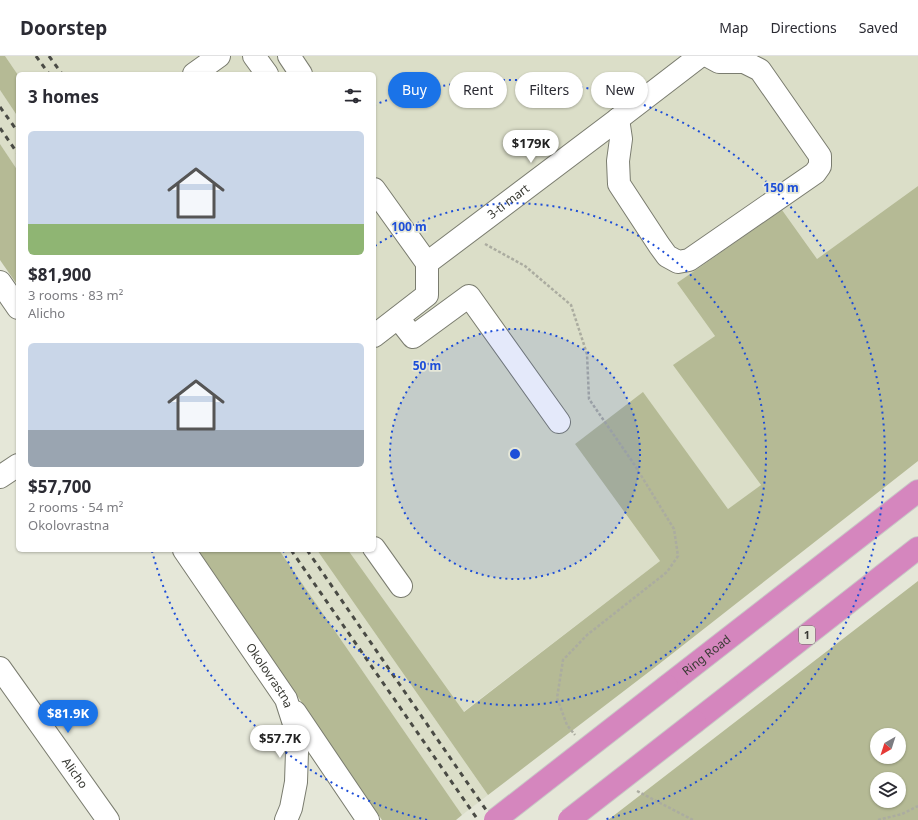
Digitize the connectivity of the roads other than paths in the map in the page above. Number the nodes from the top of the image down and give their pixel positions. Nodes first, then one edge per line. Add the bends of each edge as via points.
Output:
1 (219, 56) edge
2 (254, 56) edge
3 (290, 56) edge
4 (700, 56) edge
5 (708, 56) edge
6 (197, 72) edge
7 (266, 72) edge
8 (300, 72) edge
9 (618, 119) junction
10 (376, 191) edge
11 (427, 263) junction
12 (0, 282) edge
13 (16, 305) edge
14 (398, 318) junction
15 (376, 334) edge
16 (559, 422) dead end
17 (16, 466) edge
18 (0, 477) edge
19 (918, 491) edge
20 (918, 548) edge
21 (376, 551) edge
22 (185, 552) edge
23 (401, 586) dead end
24 (0, 668) edge
25 (286, 698) junction
26 (361, 818) edge
27 (108, 820) edge
28 (286, 820) edge
29 (495, 820) edge
30 (569, 820) edge

1 - 6 street
2 - 7 street
3 - 8 street
4 - 9 street, 3-ti mart
5 - 9 street via 720,62 744,62 760,70 820,156 820,166 815,173 689,260 678,262 667,256 619,184 618,161 621,139
9 - 11 street, 3-ti mart
10 - 11 street
11 - 14 street via 427,295
12 - 13 street
14 - 15 street
14 - 16 street via 413,337 469,296
17 - 18 street
19 - 29 highway, Ring Road, bridge
20 - 30 highway, 1, bridge
21 - 23 street
22 - 25 street, Okolovrastna
24 - 27 street, Alicho
25 - 26 street
25 - 28 street, Okolovrastna via 295,728 297,752 296,782

